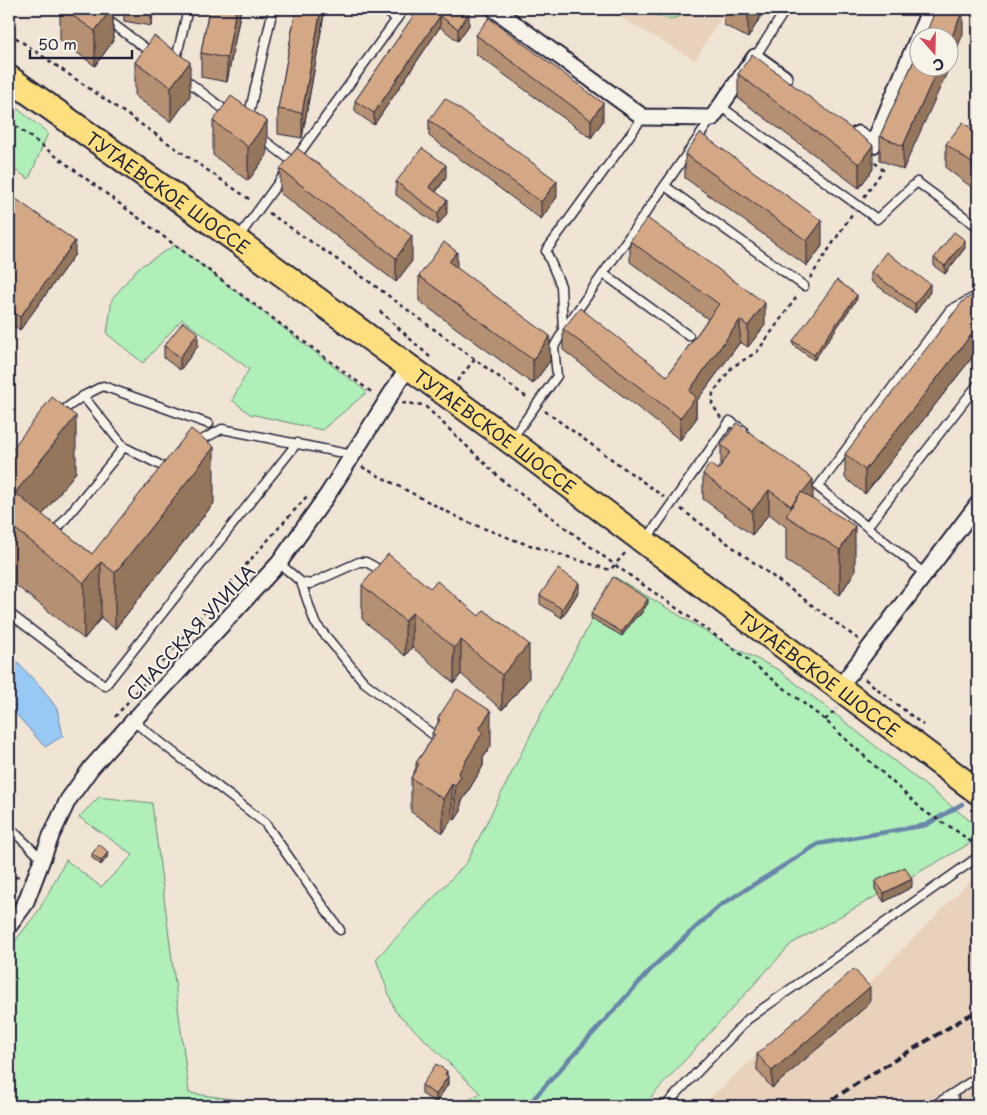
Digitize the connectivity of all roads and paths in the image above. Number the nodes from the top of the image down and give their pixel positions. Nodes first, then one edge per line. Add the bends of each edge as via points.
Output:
1 (188, 9) edge
2 (273, 9) edge
3 (383, 9) edge
4 (404, 9) edge
5 (494, 9) edge
6 (786, 9) edge
7 (930, 9) edge
8 (97, 10) edge
9 (397, 18) junction
10 (9, 33) edge
11 (756, 57) junction
12 (158, 58) edge
13 (166, 64) edge
14 (173, 70) junction
15 (9, 78) edge
16 (795, 86) edge
17 (250, 110) edge
18 (716, 112) junction
19 (644, 117) junction
20 (9, 121) edge
21 (240, 121) edge
22 (849, 127) edge
23 (255, 133) edge
24 (293, 162) junction
25 (665, 186) junction
26 (261, 207) junction
27 (978, 227) edge
28 (236, 240) junction
29 (604, 274) junction
30 (804, 286) dead end
31 (978, 295) edge
32 (380, 311) dead end
33 (563, 332) junction
34 (689, 336) dead end
35 (475, 359) junction
36 (435, 362) dead end
37 (408, 367) junction
38 (453, 378) dead end
39 (978, 384) edge
40 (83, 396) junction
41 (384, 401) junction
42 (537, 404) junction
43 (50, 423) edge
44 (209, 424) dead end
45 (746, 433) edge
46 (510, 441) junction
47 (297, 443) junction
48 (124, 447) junction
49 (191, 448) edge
50 (353, 455) junction
51 (179, 464) edge
52 (173, 472) junction
53 (167, 479) edge
54 (810, 481) edge
55 (818, 487) junction
56 (673, 504) junction
57 (978, 504) edge
58 (868, 527) junction
59 (645, 542) junction
60 (45, 544) edge
61 (279, 563) junction
62 (925, 574) junction
63 (392, 576) edge
64 (301, 582) junction
65 (9, 613) edge
66 (870, 647) junction
67 (862, 677) dead end
68 (839, 688) junction
69 (133, 721) junction
70 (928, 730) dead end
71 (436, 737) edge
72 (978, 792) edge
73 (9, 827) edge
74 (978, 847) edge
75 (978, 857) edge
76 (43, 860) junction
77 (9, 926) edge
78 (340, 930) dead end
79 (978, 1076) edge
80 (953, 1094) junction
81 (664, 1106) edge
82 (933, 1106) edge
83 (954, 1106) edge

1 - 14 lane
2 - 17 lane
3 - 9 lane
4 - 9 lane
5 - 19 street
6 - 11 lane
7 - 22 street via 873,145
8 - 12 lane
9 - 24 lane
10 - 26 path
11 - 16 street
11 - 18 street
13 - 14 lane
14 - 21 lane
15 - 28 main road, ТУТАЕВСКОЕ ШОССЕ
18 - 19 street
18 - 25 lane
18 - 27 lane via 878,218 917,182
19 - 33 lane via 546,251 561,286
20 - 41 path
23 - 24 lane
24 - 26 lane
25 - 29 lane
25 - 30 lane
26 - 28 lane
26 - 35 path
28 - 37 main road, ТУТАЕВСКОЕ ШОССЕ
29 - 33 lane
29 - 34 lane
31 - 55 lane via 950,310
32 - 36 path
33 - 42 lane via 554,347 557,376
35 - 38 path via 457,381
35 - 42 path
37 - 41 street, СПАССКАЯ УЛИЦА
37 - 46 main road, ТУТАЕВСКОЕ ШОССЕ
39 - 58 lane
40 - 43 lane
40 - 44 lane via 103,386
40 - 48 lane
41 - 50 street, СПАССКАЯ УЛИЦА
41 - 74 path via 424,405 502,480 729,645 825,720 925,812
42 - 46 lane
42 - 56 path
45 - 56 lane via 730,421
46 - 59 main road, ТУТАЕВСКОЕ ШОССЕ
47 - 49 lane via 222,429 197,441
47 - 50 lane
47 - 65 lane via 105,686
48 - 52 lane
48 - 60 lane
50 - 61 street, СПАССКАЯ УЛИЦА
51 - 52 lane
52 - 53 lane
54 - 55 lane
55 - 58 lane
56 - 59 lane
56 - 66 path
57 - 62 street
58 - 62 lane
59 - 68 main road, ТУТАЕВСКОЕ ШОССЕ
61 - 64 lane
61 - 69 street, СПАССКАЯ УЛИЦА
62 - 66 street
63 - 64 lane via 366,562 359,562 317,583
64 - 71 lane via 315,624 364,682
66 - 68 street
67 - 70 path
68 - 72 main road, ТУТАЕВСКОЕ ШОССЕ
69 - 76 street, СПАССКАЯ УЛИЦА via 91,768 68,800
69 - 78 lane via 265,823
73 - 76 lane
75 - 81 lane via 748,1018
76 - 77 street, СПАССКАЯ УЛИЦА via 25,904
79 - 80 lane
80 - 82 lane
80 - 83 lane

